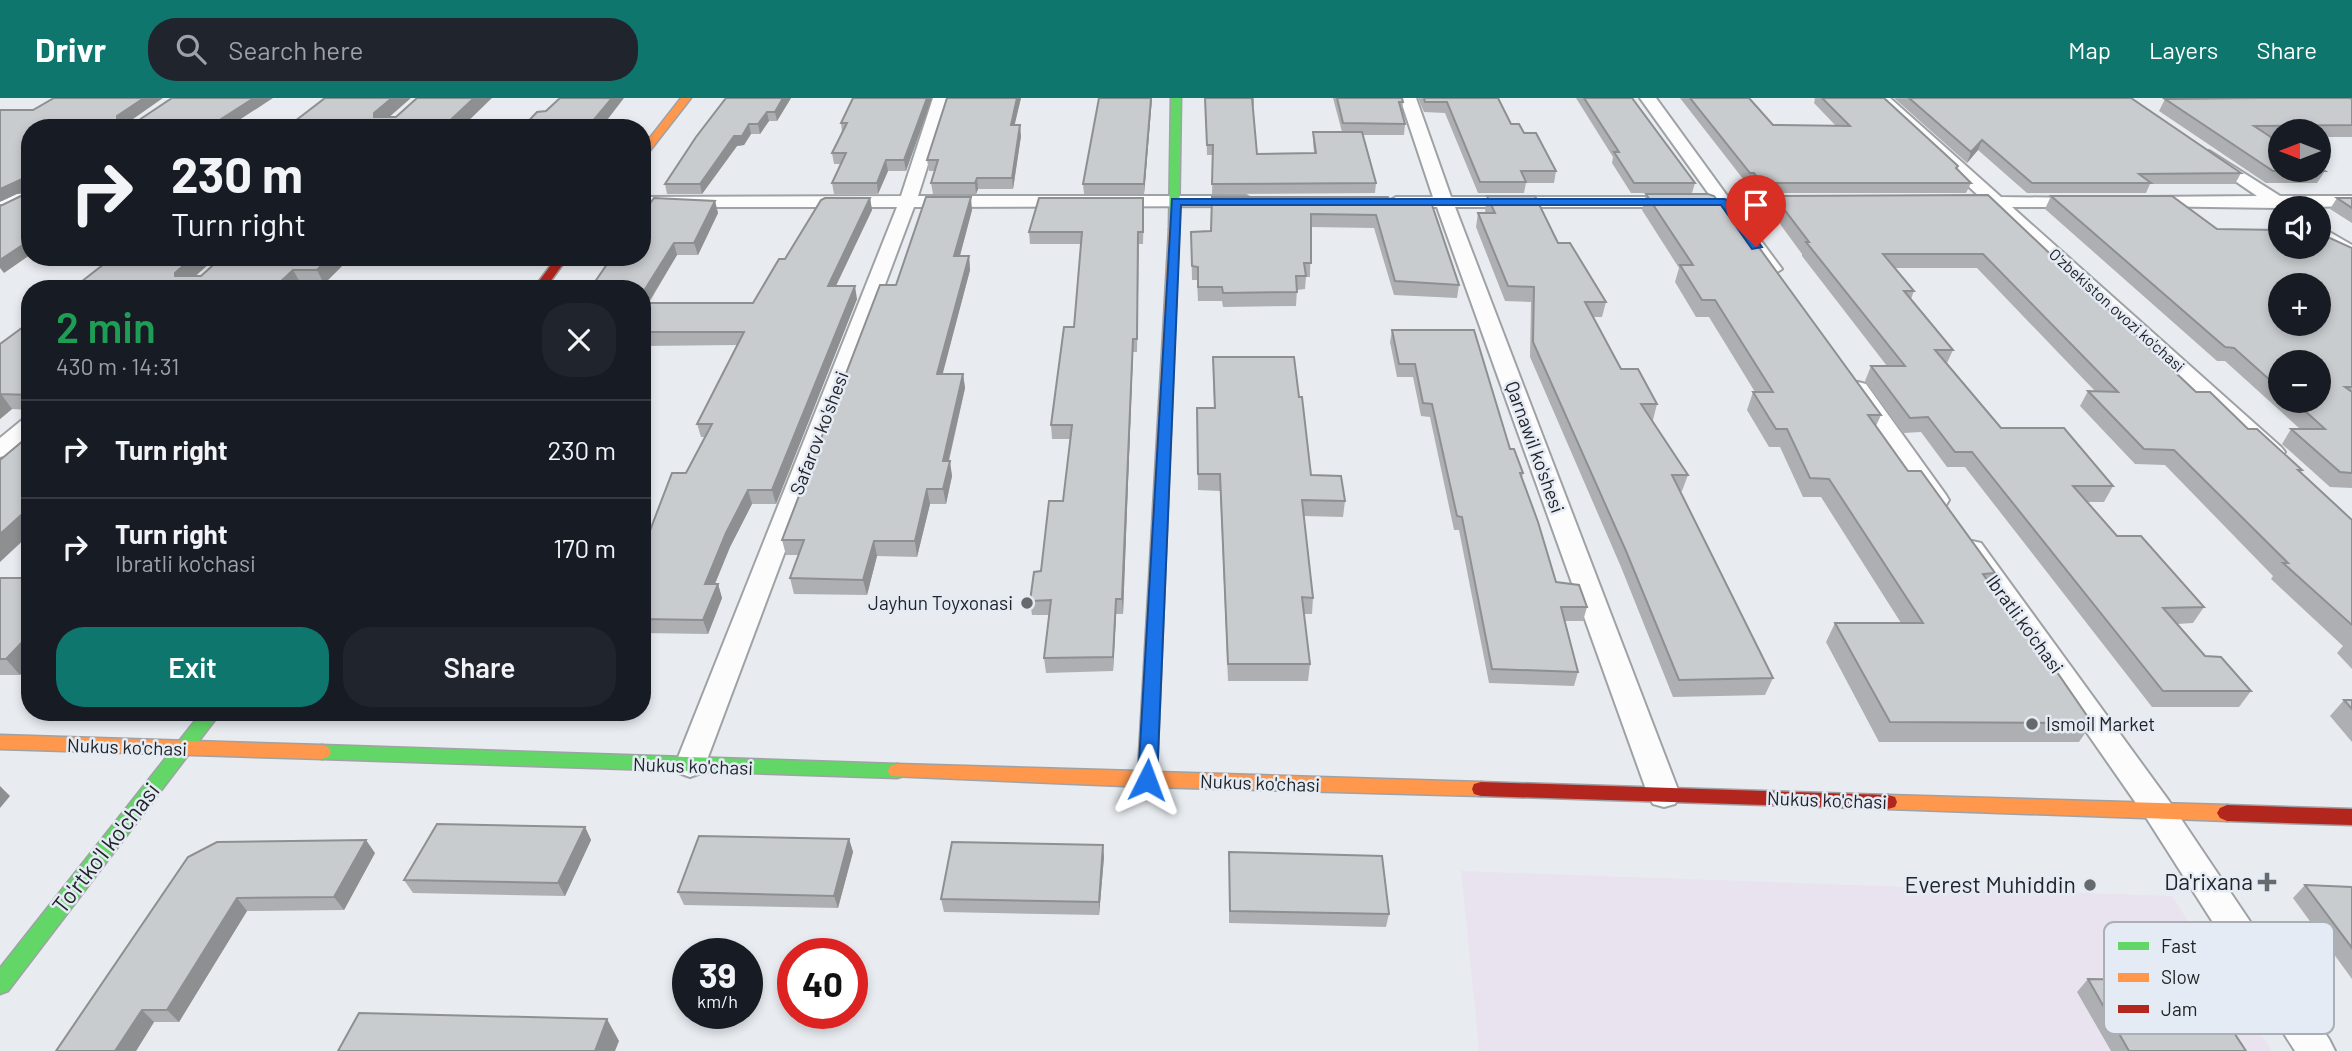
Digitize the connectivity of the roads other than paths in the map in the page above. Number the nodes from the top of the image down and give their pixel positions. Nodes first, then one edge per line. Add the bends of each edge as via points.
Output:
1 (686, 98) edge
2 (941, 98) edge
3 (1176, 98) edge
4 (1408, 98) edge
5 (1648, 98) edge
6 (1881, 98) edge
7 (651, 143) edge
8 (2190, 143) edge
9 (2269, 196) edge
10 (21, 197) edge
11 (0, 199) edge
12 (908, 200) junction
13 (21, 201) edge
14 (1175, 201) junction
15 (1269, 201) edge
16 (2352, 201) edge
17 (651, 202) edge
18 (1377, 202) edge
19 (1444, 202) junction
20 (1724, 202) junction
21 (1820, 202) edge
22 (1942, 202) edge
23 (1997, 202) junction
24 (2104, 202) edge
25 (2130, 202) edge
26 (2331, 202) edge
27 (2268, 205) edge
28 (0, 213) edge
29 (2331, 239) edge
30 (2352, 254) edge
31 (1788, 292) edge
32 (1845, 371) edge
33 (21, 432) edge
34 (0, 450) edge
35 (2291, 468) edge
36 (205, 721) edge
37 (0, 742) edge
38 (184, 748) junction
39 (690, 765) junction
40 (1147, 780) junction
41 (1664, 795) junction
42 (2158, 810) junction
43 (2352, 817) edge
44 (2231, 922) edge
45 (0, 984) edge
46 (2305, 1034) edge
47 (2316, 1051) edge

1 - 7 street
2 - 12 street, Safarov ko'shesi
3 - 14 street
4 - 19 street, Qarnawil ko'shesi
5 - 20 street
6 - 23 street, O'zbekiston ovozi ko'chasi
8 - 9 street
10 - 11 street
12 - 14 street
12 - 17 street
12 - 39 street, Safarov ko'shesi
13 - 28 street
14 - 15 street
14 - 40 street
16 - 26 street
18 - 19 street
19 - 20 street
19 - 41 street, Qarnawil ko'shesi
20 - 21 street
20 - 31 street
22 - 23 street
23 - 24 street
23 - 35 street, O'zbekiston ovozi ko'chasi
25 - 27 street
29 - 30 street
32 - 42 street, Ibratli ko'chasi
33 - 34 street
36 - 38 street, To'rtko'l ko'chasi
37 - 38 street, Nukus ko'chasi
38 - 39 street, Nukus ko'chasi
38 - 45 street, To'rtko'l ko'chasi
39 - 40 street, Nukus ko'chasi
40 - 41 street, Nukus ko'chasi
41 - 42 street, Nukus ko'chasi
42 - 43 street, Nukus ko'chasi
42 - 44 street, Ibratli ko'chasi
46 - 47 street, Ibratli ko'chasi

